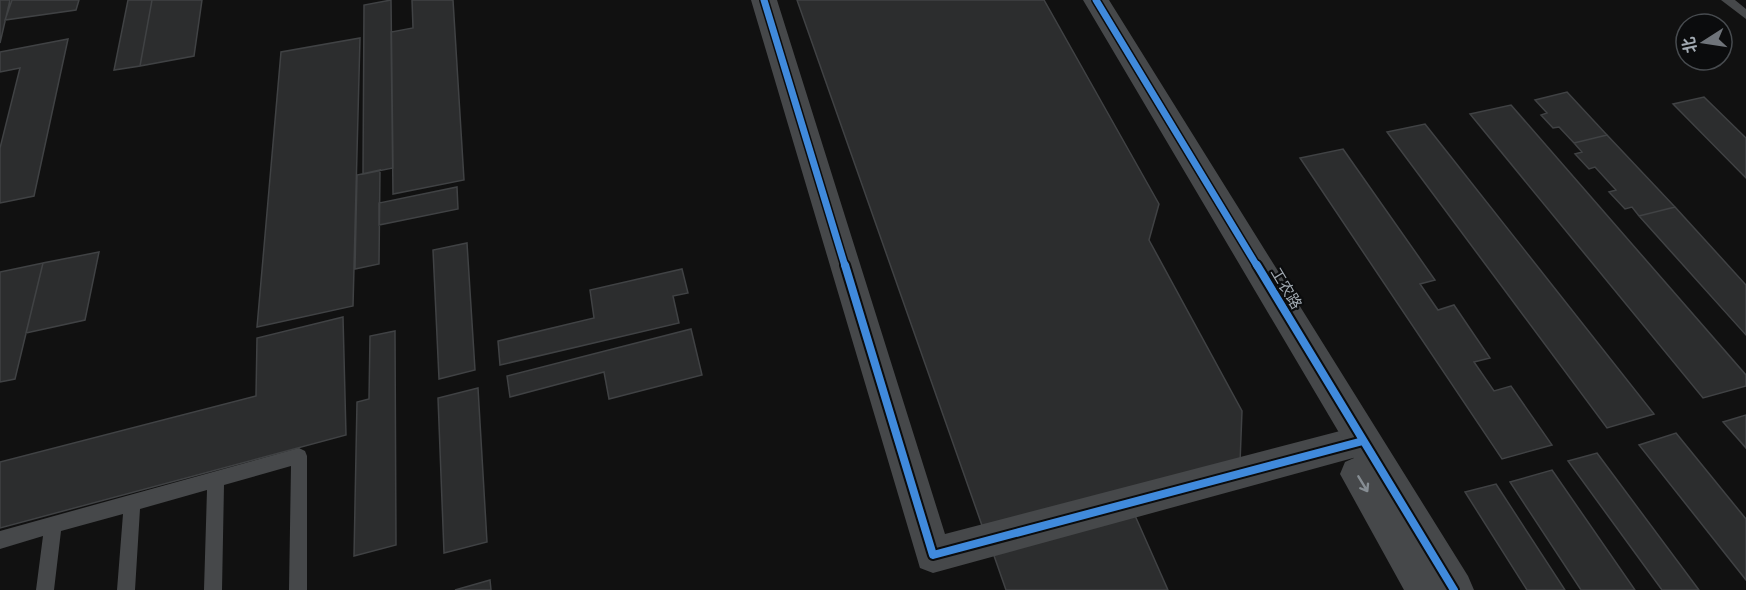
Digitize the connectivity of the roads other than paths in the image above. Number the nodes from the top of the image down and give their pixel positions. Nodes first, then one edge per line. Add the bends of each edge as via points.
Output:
1 (764, 0) edge
2 (1078, 0) edge
3 (1096, 0) edge
4 (1728, 0) edge
5 (1746, 15) edge
6 (1352, 444) junction
7 (216, 479) junction
8 (132, 503) junction
9 (53, 525) junction
10 (0, 540) edge
11 (45, 590) edge
12 (126, 590) edge
13 (213, 590) edge
14 (298, 590) edge
15 (1426, 590) edge
16 (1454, 590) edge

1 - 6 street via 933,555
2 - 6 street, 工农路
3 - 6 street, 工农路
4 - 5 lane
6 -> 15 street, 工农路
6 - 16 street, 工农路
7 - 8 lane
7 - 13 lane
7 - 14 lane via 298,456
8 - 9 lane
8 - 12 lane
9 - 10 lane
9 - 11 lane

